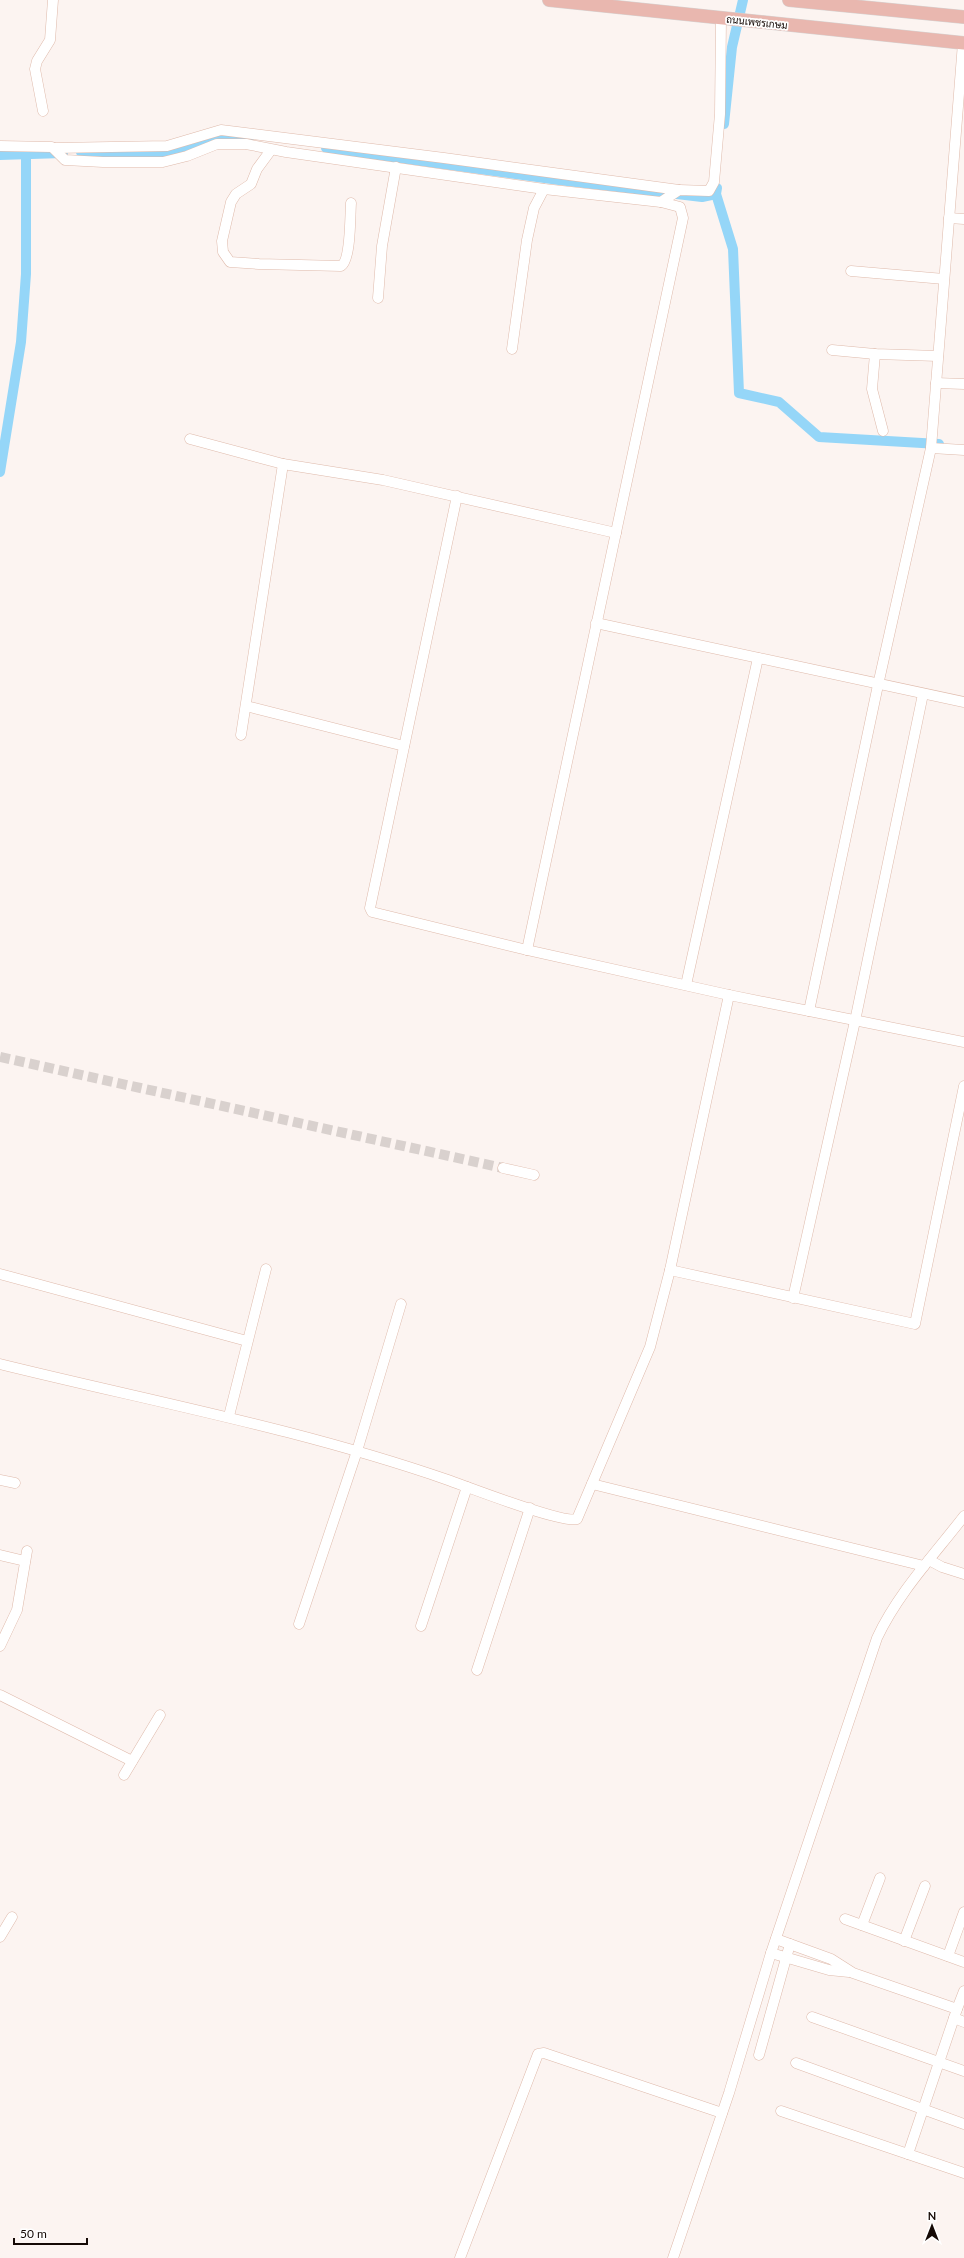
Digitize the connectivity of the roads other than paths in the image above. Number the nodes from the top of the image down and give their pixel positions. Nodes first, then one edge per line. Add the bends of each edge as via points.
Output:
1 (53, 0) edge
2 (549, 0) edge
3 (790, 0) edge
4 (879, 4) edge
5 (964, 17) edge
6 (733, 20) junction
7 (963, 43) edge
8 (42, 110) dead end
9 (0, 146) edge
10 (271, 150) junction
11 (58, 152) junction
12 (396, 167) junction
13 (544, 189) junction
14 (677, 191) junction
15 (662, 201) junction
16 (351, 203) dead end
17 (949, 218) junction
18 (964, 219) edge
19 (851, 270) dead end
20 (944, 279) junction
21 (378, 298) dead end
22 (512, 350) dead end
23 (832, 350) dead end
24 (875, 354) junction
25 (938, 356) junction
26 (936, 384) junction
27 (964, 384) edge
28 (883, 431) dead end
29 (190, 439) dead end
30 (931, 444) junction
31 (964, 450) edge
32 (284, 464) junction
33 (457, 496) junction
34 (616, 533) junction
35 (596, 623) junction
36 (758, 658) junction
37 (878, 685) junction
38 (923, 694) junction
39 (964, 702) edge
40 (246, 706) junction
41 (241, 735) dead end
42 (404, 746) junction
43 (527, 950) junction
44 (686, 985) junction
45 (729, 995) junction
46 (809, 1012) junction
47 (855, 1020) junction
48 (964, 1042) edge
49 (964, 1086) edge
50 (503, 1168) tunnel mouth
51 (534, 1175) dead end
52 (266, 1269) dead end
53 (670, 1270) junction
54 (0, 1274) edge
55 (793, 1298) junction
56 (401, 1304) dead end
57 (247, 1341) junction
58 (0, 1364) edge
59 (229, 1416) junction
60 (357, 1451) junction
61 (0, 1480) edge
62 (15, 1484) dead end
63 (592, 1484) junction
64 (467, 1487) junction
65 (530, 1508) junction
66 (964, 1516) edge
67 (0, 1555) edge
68 (927, 1563) junction
69 (964, 1574) edge
70 (299, 1624) dead end
71 (421, 1626) dead end
72 (0, 1646) edge
73 (477, 1670) dead end
74 (0, 1695) edge
75 (160, 1715) dead end
76 (132, 1761) junction
77 (124, 1775) dead end
78 (880, 1878) dead end
79 (925, 1886) dead end
80 (964, 1912) edge
81 (12, 1917) dead end
82 (845, 1919) dead end
83 (862, 1925) junction
84 (0, 1937) edge
85 (776, 1939) junction
86 (904, 1940) junction
87 (790, 1944) junction
88 (771, 1953) junction
89 (948, 1956) junction
90 (786, 1957) junction
91 (964, 1962) edge
92 (853, 1973) junction
93 (964, 1991) edge
94 (959, 2016) edge
95 (812, 2017) dead end
96 (759, 2055) dead end
97 (940, 2063) junction
98 (796, 2064) dead end
99 (964, 2071) edge
100 (781, 2111) dead end
101 (924, 2111) junction
102 (722, 2113) junction
103 (964, 2124) edge
104 (908, 2154) junction
105 (964, 2173) edge
106 (460, 2258) edge
107 (673, 2258) edge

1 - 8 street via 50,40 35,69
2 - 6 main road, ถนนเพชรเกษม
3 - 4 main road
4 - 5 main road
6 - 7 main road, ถนนเพชรเกษม
6 - 14 street via 714,182 709,191
7 - 17 street
9 - 11 street
10 - 11 street via 246,144 213,145 187,156 163,162 103,162
10 - 12 street
10 - 16 street via 257,169 251,184 236,194 231,202 222,241 223,252 230,262 341,266 346,261 348,249
11 - 14 street via 167,146 221,130
12 - 13 street
12 - 21 street via 382,246
13 - 15 street
13 - 22 street via 534,208 527,240
14 - 15 street
15 - 34 street via 680,207 683,218
17 - 18 street
17 - 20 street
19 - 20 street
20 - 25 street
23 - 24 street
24 - 25 street
24 - 28 street via 872,389
25 - 26 street
26 - 27 street
26 - 30 street
29 - 32 street
30 - 31 street
30 - 37 street
32 - 33 street via 383,480
32 - 40 street
33 - 34 street
33 - 42 street
34 - 35 street
35 - 36 street
35 - 43 street
36 - 37 street
36 - 44 street
37 - 38 street
37 - 46 street
38 - 39 street
38 - 47 street
40 - 41 street
40 - 42 street
42 - 43 street via 370,908 372,912
43 - 44 street
44 - 45 street
45 - 46 street
45 - 53 street
46 - 47 street
47 - 48 street
47 - 55 street
49 - 55 street via 915,1324
50 - 51 street
52 - 57 street
53 - 55 street
53 - 63 street via 650,1347
54 - 57 street
56 - 60 street
57 - 59 street
58 - 59 street
59 - 60 street
60 - 64 street
60 - 70 street
61 - 62 street
63 - 65 street via 577,1519 570,1520
63 - 68 street
64 - 65 street
64 - 71 street
65 - 73 street
66 - 68 street
67 - 72 street via 26,1556 17,1610
68 - 69 street
68 - 85 street via 884,1623 877,1638
74 - 76 street
75 - 76 street
76 - 77 street
78 - 83 street
79 - 86 street
80 - 89 street
81 - 84 street
82 - 83 street
83 - 86 street
85 - 87 street
85 - 88 street
86 - 89 street
87 - 90 street
87 - 92 street via 830,1959
88 - 90 street
88 - 102 street
89 - 91 street
90 - 92 street via 829,1970
90 - 96 street
92 - 94 street
93 - 94 street
94 - 97 street
95 - 97 street
97 - 99 street
97 - 101 street
98 - 101 street
100 - 104 street
101 - 103 street
101 - 104 street
102 - 106 street via 544,2053 538,2054
102 - 107 street
104 - 105 street

